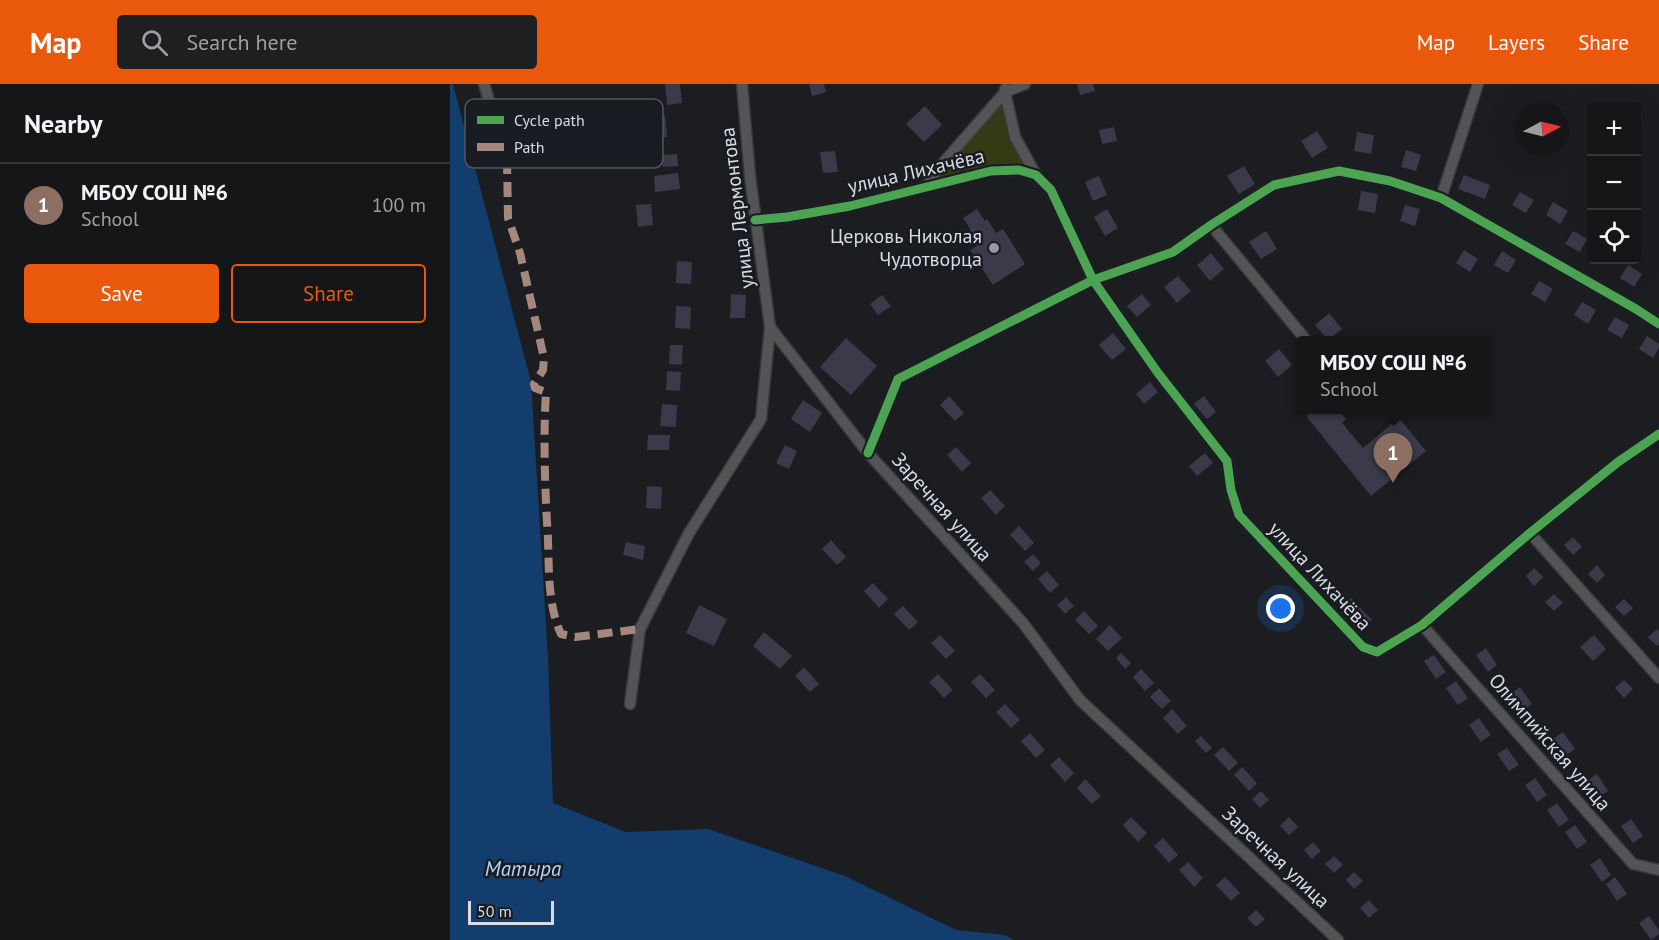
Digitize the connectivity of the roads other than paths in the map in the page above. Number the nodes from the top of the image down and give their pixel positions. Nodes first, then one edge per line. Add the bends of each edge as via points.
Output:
1 (484, 84) edge
2 (742, 84) edge
3 (1025, 84) edge
4 (1478, 84) edge
5 (1006, 88) edge
6 (489, 99) edge
7 (1036, 175) junction
8 (927, 187) junction
9 (1441, 198) junction
10 (755, 220) junction
11 (1211, 225) junction
12 (1093, 280) junction
13 (1659, 324) edge
14 (770, 327) junction
15 (1303, 336) edge
16 (1659, 434) edge
17 (868, 453) junction
18 (1530, 533) junction
19 (1422, 625) junction
20 (1659, 678) edge
21 (630, 704) dead end
22 (1659, 870) edge
23 (1338, 940) edge

1 - 6 street
2 - 10 street, улица Лермонтова
3 - 5 street
4 - 9 street
5 - 7 street via 1015,137
5 - 8 street
7 - 8 street, улица Лихачёва via 1019,170 991,171
7 - 12 street, улица Лихачёва via 1051,190
8 - 10 street, улица Лихачёва via 850,206
9 - 11 street via 1390,181 1339,171 1274,186
9 - 13 street
10 - 14 street, улица Лермонтова
11 - 12 street via 1173,252
11 - 15 street
12 - 17 street via 898,379
12 - 19 street, улица Лихачёва via 1158,373 1227,461 1239,516 1363,647 1377,652
14 - 17 street, Заречная улица
14 - 21 street via 761,419 688,533 640,629
16 - 18 street, улица Лихачёва
17 - 23 street, Заречная улица via 1023,623 1080,700
18 - 19 street, улица Лихачёва
18 - 20 street
19 - 22 street, Олимпийская улица via 1633,864

